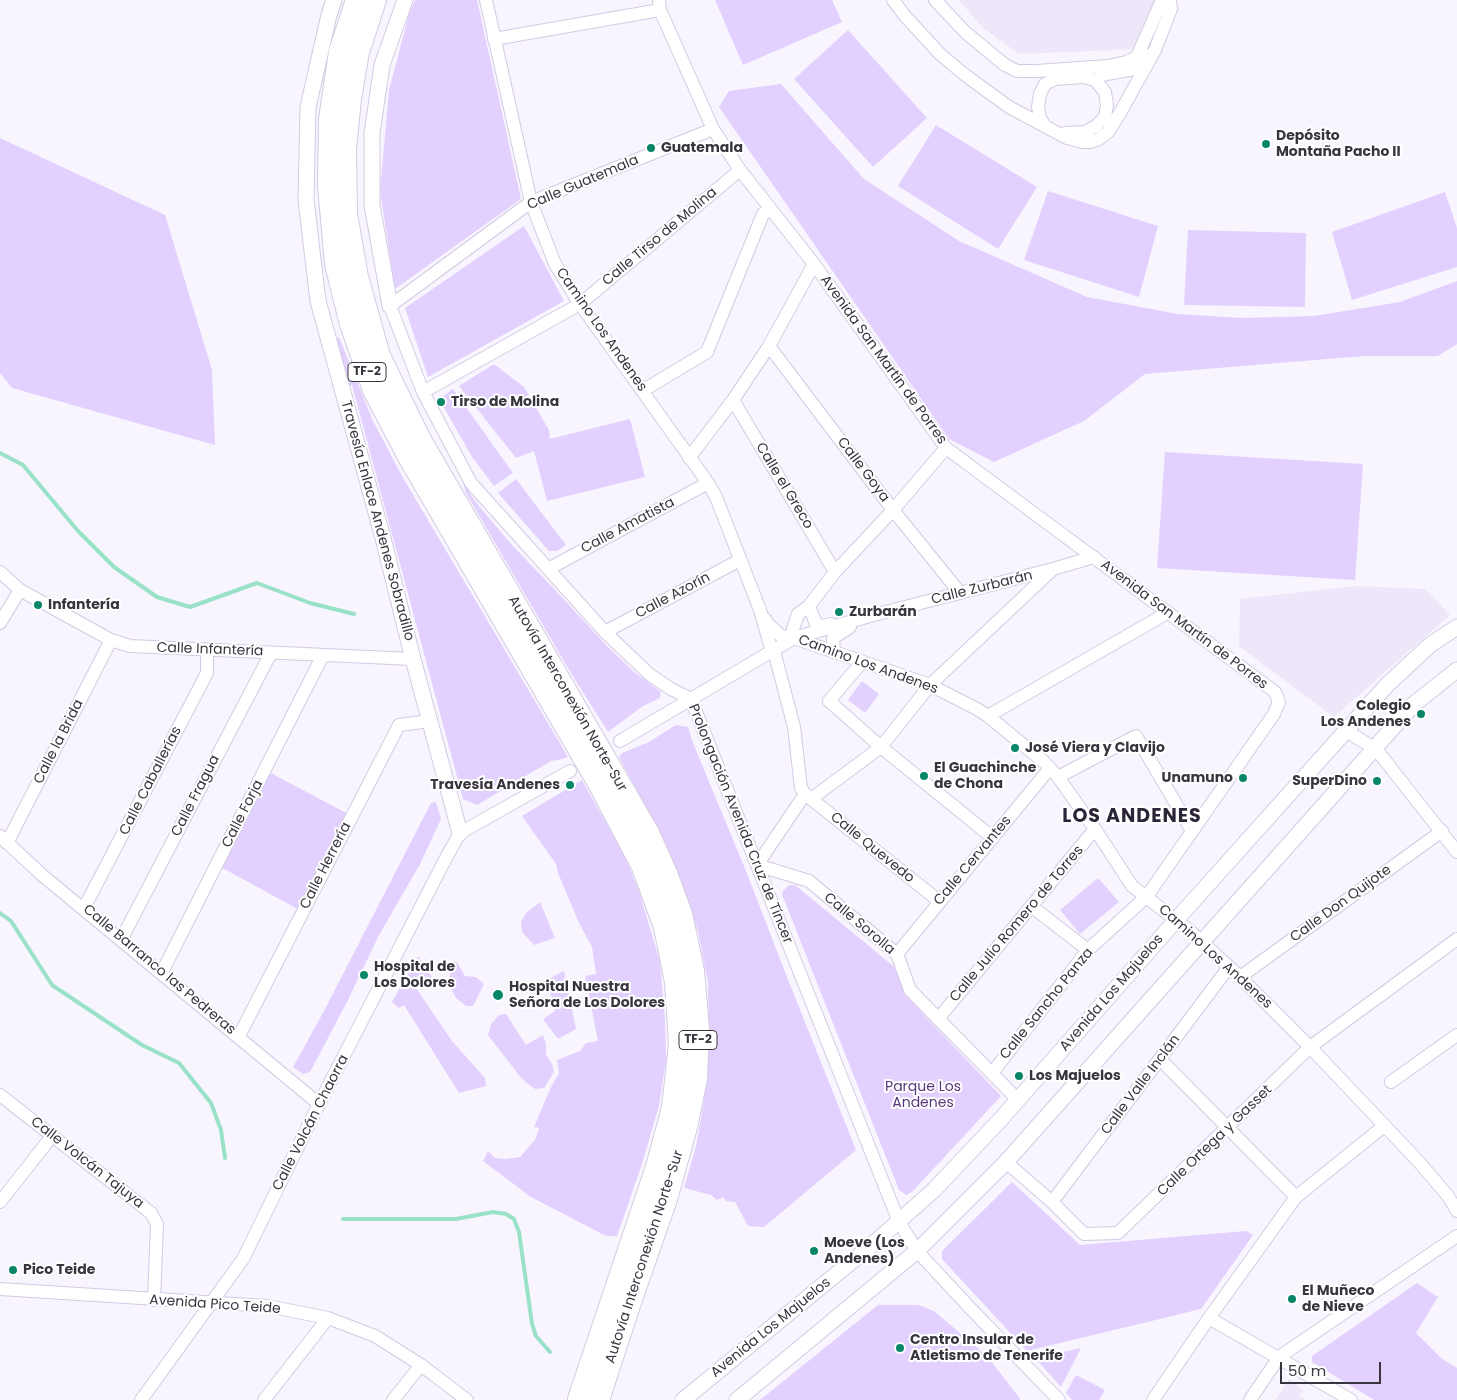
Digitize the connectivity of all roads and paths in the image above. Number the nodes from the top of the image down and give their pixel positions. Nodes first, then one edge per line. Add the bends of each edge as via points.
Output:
1 (334, 0) edge
2 (357, 0) edge
3 (375, 0) edge
4 (405, 0) edge
5 (486, 0) edge
6 (893, 0) edge
7 (935, 0) edge
8 (1164, 2) edge
9 (659, 5) edge
10 (494, 39) junction
11 (1084, 77) junction
12 (1045, 126) junction
13 (713, 129) junction
14 (1058, 133) junction
15 (740, 170) junction
16 (531, 202) junction
17 (770, 209) junction
18 (814, 264) junction
19 (580, 304) junction
20 (390, 306) junction
21 (769, 346) junction
22 (642, 391) junction
23 (423, 392) junction
24 (733, 400) junction
25 (946, 448) junction
26 (689, 458) junction
27 (708, 483) junction
28 (893, 510) junction
29 (1094, 557) junction
30 (740, 560) junction
31 (548, 570) junction
32 (1053, 570) junction
33 (0, 572) edge
34 (835, 572) junction
35 (20, 590) junction
36 (960, 594) junction
37 (809, 606) junction
38 (760, 610) junction
39 (1167, 613) junction
40 (870, 616) junction
41 (0, 623) edge
42 (1457, 627) edge
43 (605, 632) junction
44 (794, 638) junction
45 (111, 640) junction
46 (207, 650) junction
47 (774, 651) junction
48 (271, 652) junction
49 (834, 652) junction
50 (324, 655) junction
51 (413, 659) junction
52 (862, 662) junction
53 (1457, 670) edge
54 (930, 685) junction
55 (1275, 692) joint
56 (690, 700) junction
57 (988, 716) junction
58 (430, 721) junction
59 (1346, 731) junction
60 (620, 741) dead end
61 (881, 747) junction
62 (1376, 749) junction
63 (570, 771) dead end
64 (1054, 773) junction
65 (808, 796) junction
66 (1095, 829) junction
67 (1192, 831) junction
68 (1442, 831) junction
69 (460, 833) junction
70 (993, 838) junction
71 (4, 839) edge
72 (1457, 852) edge
73 (757, 865) junction
74 (1147, 896) junction
75 (940, 901) junction
76 (1031, 906) junction
77 (84, 908) junction
78 (1177, 919) junction
79 (1457, 939) edge
80 (121, 940) junction
81 (1202, 942) junction
82 (1088, 950) junction
83 (897, 954) junction
84 (1229, 967) junction
85 (162, 972) junction
86 (1240, 977) junction
87 (938, 1019) junction
88 (1457, 1035) edge
89 (239, 1036) junction
90 (1310, 1047) junction
91 (1160, 1059) junction
92 (992, 1073) junction
93 (1391, 1082) dead end
94 (0, 1095) edge
95 (1018, 1100) junction
96 (319, 1104) junction
97 (1384, 1126) junction
98 (1228, 1127) junction
99 (52, 1136) junction
100 (1006, 1162) junction
101 (1296, 1197) junction
102 (0, 1202) edge
103 (1052, 1202) junction
104 (1457, 1211) edge
105 (899, 1222) junction
106 (1457, 1236) edge
107 (917, 1251) junction
108 (0, 1289) edge
109 (154, 1300) junction
110 (210, 1303) junction
111 (328, 1318) junction
112 (1209, 1318) junction
113 (1279, 1357) junction
114 (421, 1365) junction
115 (1049, 1395) edge
116 (579, 1399) edge
117 (141, 1400) edge
118 (264, 1400) edge
119 (393, 1400) edge
120 (467, 1400) edge
121 (598, 1400) edge
122 (683, 1400) edge
123 (737, 1400) edge
124 (1059, 1400) edge
125 (1154, 1400) edge
126 (1250, 1400) edge
127 (1351, 1400) edge

1 - 51 street, Travesía Enlace Andenes Sobradillo via 308,107 306,200 318,301
2 - 116 highway, Autovía Interconexión Norte-Sur / TF-2 via 340,52 332,109 329,186 336,264 351,324 374,390 408,455 600,785 644,867 665,927 676,982 680,1044 673,1108 658,1167
3 - 121 highway, Autovía Interconexión Norte-Sur / TF-2 via 358,52 345,149 346,214 357,277 379,356 420,440 648,833 681,914 693,971 698,1028 696,1079 686,1127 666,1199
4 - 20 street via 382,65 372,132 372,205
5 - 10 street, Camino Los Andenes
6 - 12 street via 940,54 965,75 1009,108
7 - 8 street via 965,32 1004,65 1017,71 1108,66 1137,57
8 - 11 street via 1144,59 1134,69
8 - 14 street via 1171,8 1155,50 1108,132 1090,142
9 - 10 street
9 - 13 street, Avenida San Martín de Porres
10 - 16 street, Camino Los Andenes
11 - 12 street via 1055,79 1046,84 1038,107
11 - 14 street via 1095,80 1105,92 1105,117 1085,132
12 - 14 street
13 - 15 street, Avenida San Martín de Porres
13 - 16 street, Calle Guatemala
15 - 17 street, Avenida San Martín de Porres
15 - 19 street, Calle Tirso de Molina
16 - 19 street, Camino Los Andenes via 555,264
16 - 20 street, Calle Guatemala
17 - 18 street, Avenida San Martín de Porres
17 - 22 street via 764,214 707,352
18 - 21 street
18 - 25 street, Avenida San Martín de Porres
19 - 22 street, Camino Los Andenes
19 - 23 street, Calle Tirso de Molina
20 - 23 street, Prolongación Avenida Cruz de Tíncer
21 - 24 street
21 - 28 street, Calle Goya
22 - 26 street, Camino Los Andenes
23 - 31 street, Prolongación Avenida Cruz de Tíncer via 471,483
24 - 26 street
24 - 34 street, Calle el Greco
25 - 28 street
25 - 29 street, Avenida San Martín de Porres
26 - 27 street, Camino Los Andenes
27 - 30 street, Camino Los Andenes
27 - 31 street, Calle Amatista
28 - 34 street
28 - 36 street, Calle Goya
29 - 32 street, Calle Zurbarán
29 - 39 street, Avenida San Martín de Porres
30 - 38 street, Camino Los Andenes
30 - 43 street, Calle Azorín
31 - 43 street, Prolongación Avenida Cruz de Tíncer
32 - 36 street, Calle Zurbarán
32 - 54 street
33 - 35 street, Calle Infantería
34 - 37 street
35 - 41 street
35 - 45 street, Calle Infantería
36 - 40 street, Calle Zurbarán
37 - 40 street via 816,624 821,626
37 - 44 street via 794,620
38 - 44 street, Camino Los Andenes via 781,636
38 - 47 street, Camino Los Andenes
39 - 55 street, Avenida San Martín de Porres
39 - 57 street
40 - 44 street, Calle Zurbarán
40 - 49 street, Calle Zurbarán via 833,638
42 - 59 street, Avenida Los Majuelos via 1430,645 1387,685
43 - 56 street, Prolongación Avenida Cruz de Tíncer via 649,674
44 - 47 street, Calle Zurbarán
44 - 49 street, Camino Los Andenes
45 - 46 street, Calle Infantería via 130,646
45 - 71 street, Calle la Brida
46 - 48 street, Calle Infantería
46 - 77 street, Calle Caballerías via 207,673
47 - 56 street, Calle Zurbarán
47 - 65 street, Camino Los Andenes via 794,727 801,788
48 - 50 street, Calle Infantería
48 - 80 street, Calle Fragua
49 - 52 street, Camino Los Andenes
50 - 51 street, Calle Infantería
50 - 85 street, Calle Forja
51 - 58 street, Travesía Enlace Andenes Sobradillo
52 - 54 street, Camino Los Andenes
52 - 61 street via 829,701
53 - 62 street via 1414,704
54 - 57 street, Camino Los Andenes
54 - 61 street
55 - 67 street, Calle Sancho Panza via 1279,702 1274,714
56 - 60 street, Calle Zurbarán
56 - 73 street, Prolongación Avenida Cruz de Tíncer
57 - 64 street, Camino Los Andenes
58 - 69 street, Travesía Enlace Andenes Sobradillo
58 - 89 street, Calle Herrería via 399,725
59 - 62 street
59 - 78 street, Avenida Los Majuelos
61 - 65 street
61 - 70 street
62 - 68 street
62 - 81 street
63 - 69 street
64 - 66 street, Camino Los Andenes
64 - 67 street via 1136,736
64 - 70 street, Calle Cervantes
65 - 73 street
65 - 75 street, Calle Quevedo
66 - 74 street, Camino Los Andenes via 1132,886
66 - 76 street, Calle Julio Romero de Torres
67 - 74 street, Calle Sancho Panza
68 - 72 street
68 - 86 street, Calle Don Quijote
69 - 96 street, Calle Volcán Chaorra
70 - 75 street, Calle Cervantes
71 - 77 street, Calle Barranco las Pedreras
73 - 83 street, Calle Sorolla via 809,881
73 - 105 street, Prolongación Avenida Cruz de Tíncer
74 - 78 street, Camino Los Andenes
74 - 82 street, Calle Sancho Panza
75 - 83 street, Calle Cervantes
76 - 82 street
76 - 87 street, Calle Julio Romero de Torres
77 - 80 street, Calle Barranco las Pedreras
78 - 81 street, Camino Los Andenes
78 - 95 street, Avenida Los Majuelos
79 - 90 street, Calle Ortega y Gasset
80 - 85 street, Calle Barranco las Pedreras
81 - 84 street, Camino Los Andenes
81 - 100 street
82 - 92 street, Calle Sancho Panza
83 - 87 street, Calle Sorolla via 910,990
84 - 86 street, Camino Los Andenes
84 - 91 street, Calle Valle Inclán
85 - 89 street, Calle Barranco las Pedreras
86 - 90 street, Camino Los Andenes
87 - 92 street, Calle Sorolla
88 - 93 street
89 - 96 street, Calle Barranco las Pedreras
90 - 97 street, Camino Los Andenes
90 - 98 street, Calle Ortega y Gasset
91 - 98 street
91 - 103 street, Calle Valle Inclán
92 - 95 street, Calle Sorolla
94 - 99 street, Calle Volcán Tajuya
95 - 105 street, Avenida Los Majuelos via 934,1190
96 - 110 street, Calle Volcán Chaorra via 243,1259
97 - 101 street
97 - 104 street, Camino Los Andenes via 1420,1162
98 - 101 street
98 - 103 street, Calle Ortega y Gasset via 1118,1233 1084,1234
99 - 102 street
99 - 109 street, Calle Volcán Tajuya via 151,1213 157,1224
100 - 103 street
100 - 107 street
101 - 112 street
105 - 107 street, Prolongación Avenida Cruz de Tíncer
105 - 122 street, Avenida Los Majuelos
106 - 113 street
107 - 115 street, Prolongación Avenida Cruz de Tíncer
107 - 123 street
108 - 109 street, Avenida Pico Teide
109 - 110 street, Avenida Pico Teide
110 - 111 street, Avenida Pico Teide via 267,1306
110 - 117 street, Calle Volcán Chaorra
111 - 114 street, Avenida Pico Teide via 375,1336
111 - 118 street
112 - 113 street
112 - 125 street
113 - 126 street
113 - 127 street
114 - 119 street
114 - 120 street, Avenida Pico Teide
115 - 124 street, Prolongación Avenida Cruz de Tíncer

